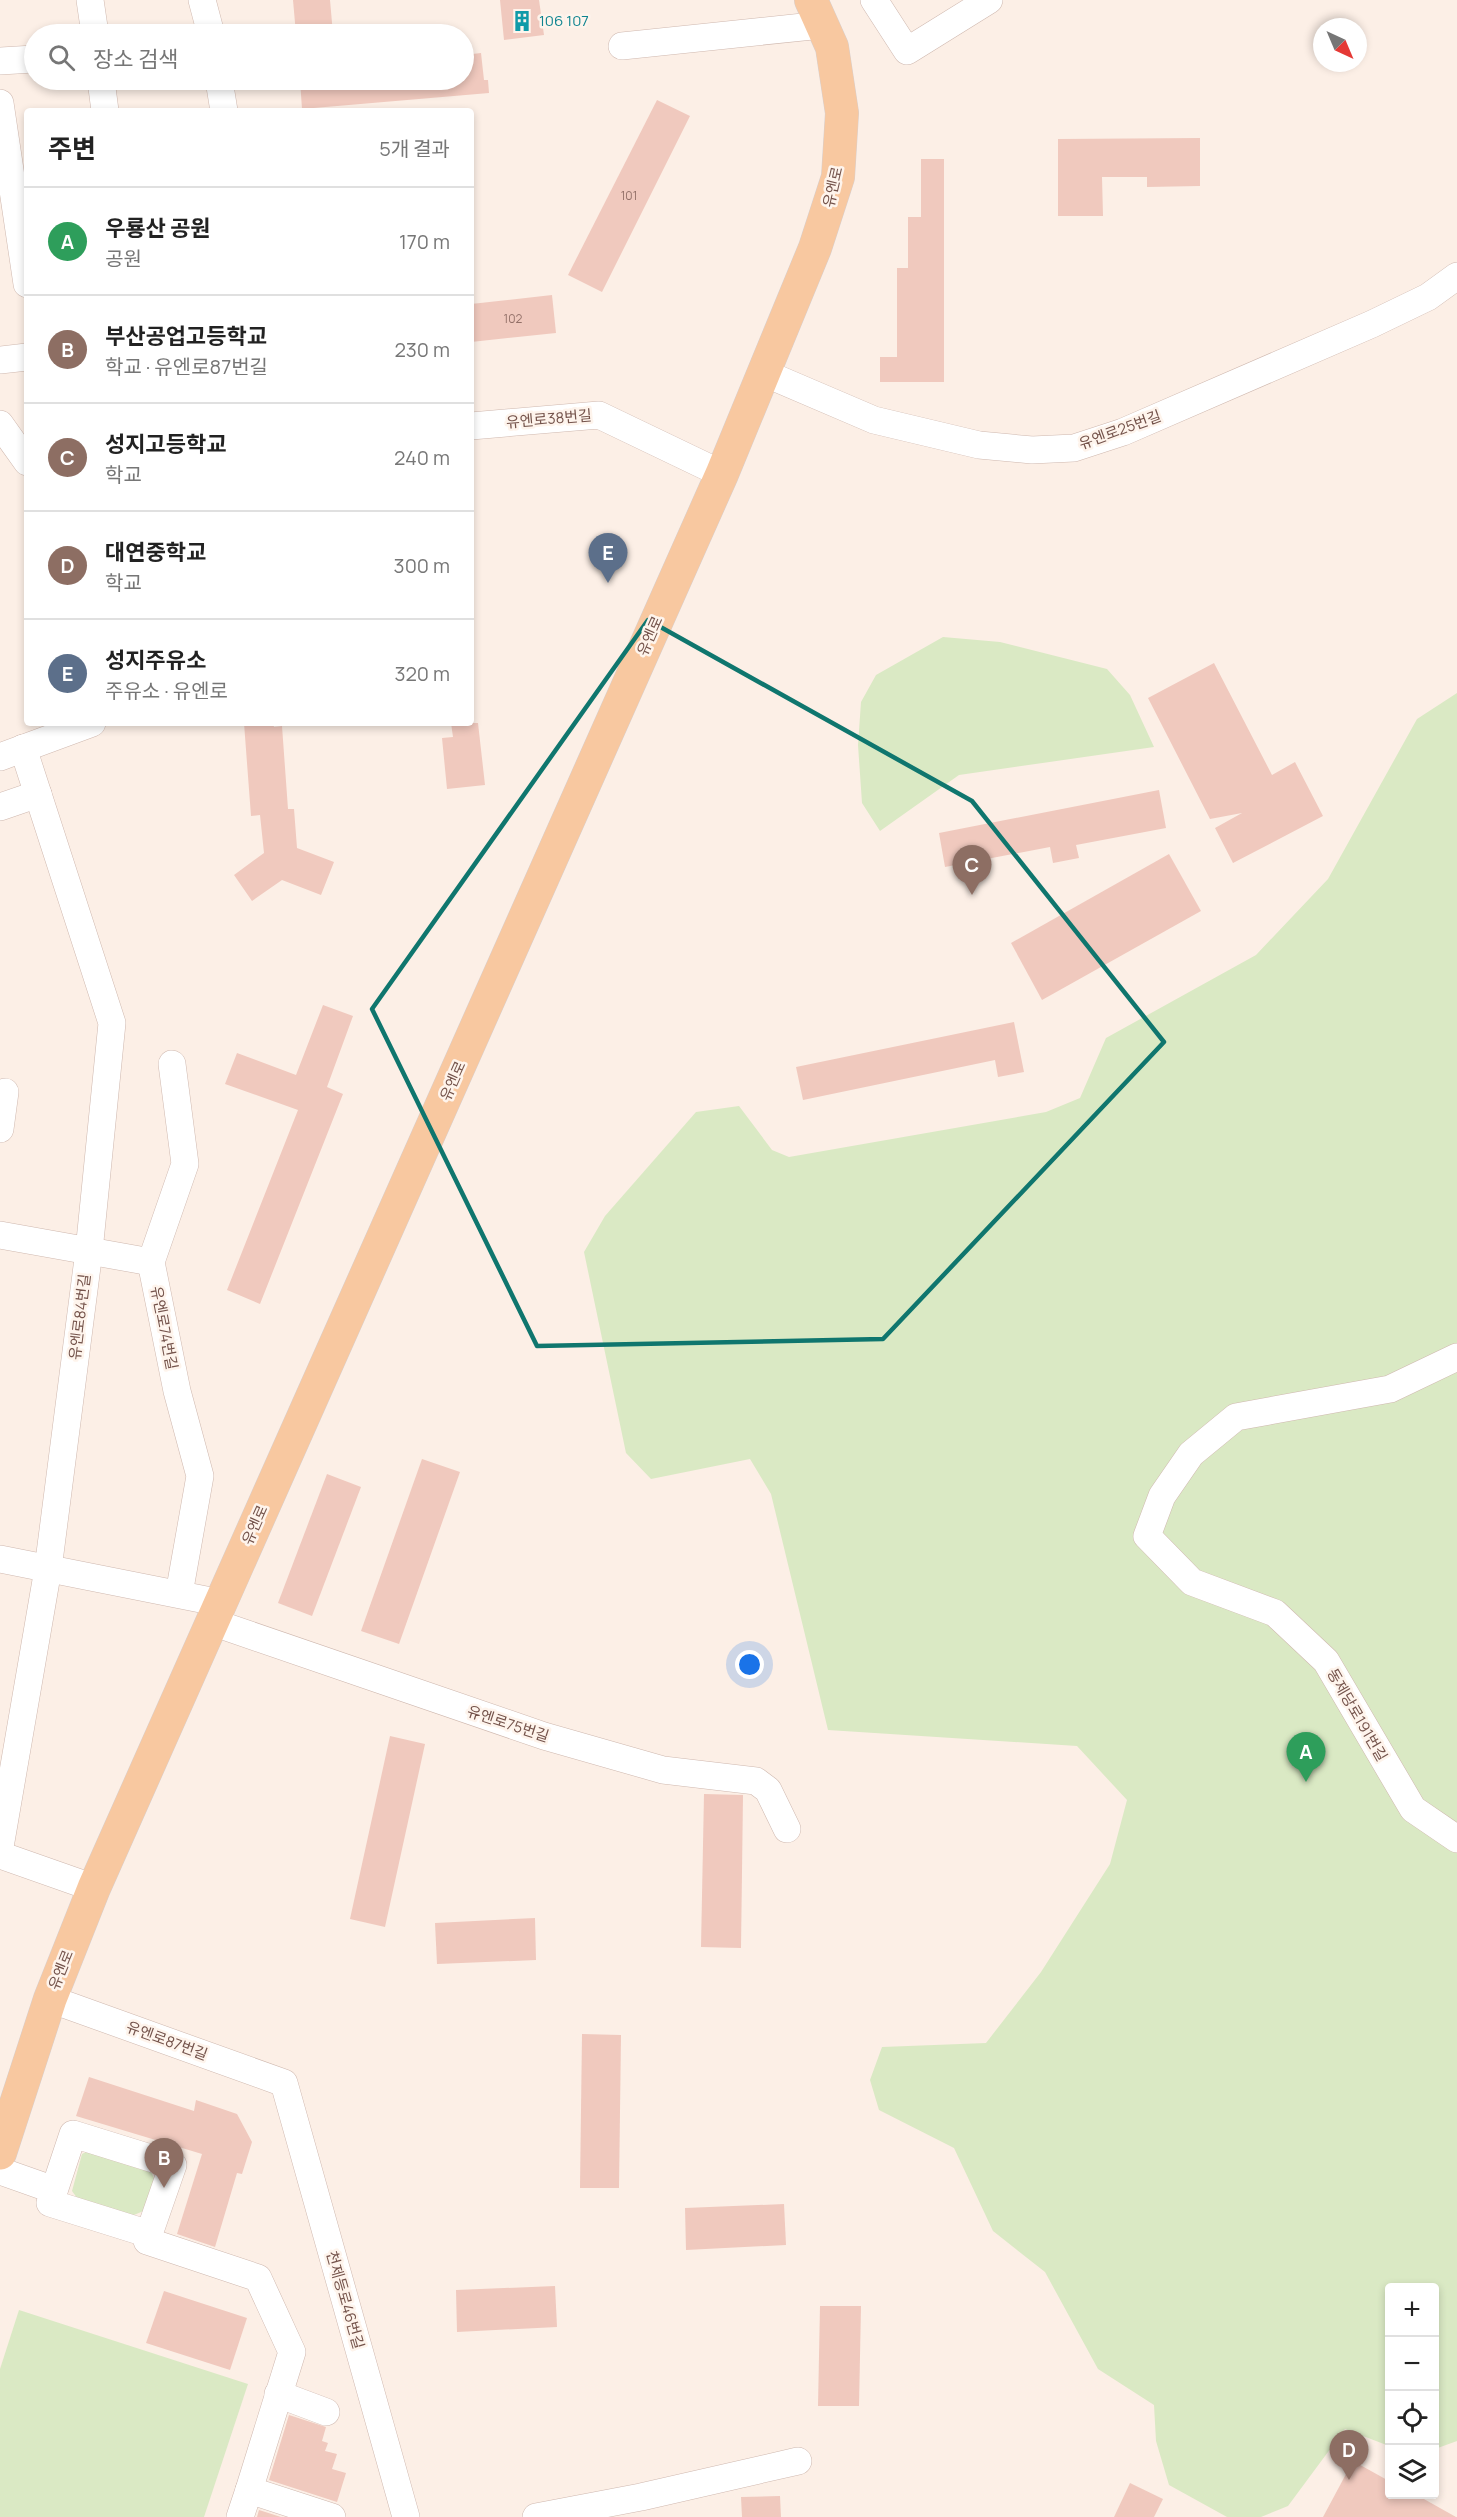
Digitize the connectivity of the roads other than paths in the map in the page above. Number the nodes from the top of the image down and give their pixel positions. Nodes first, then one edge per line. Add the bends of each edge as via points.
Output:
1 (90, 0) edge
2 (202, 0) edge
3 (874, 0) edge
4 (989, 0) edge
5 (816, 12) edge
6 (94, 24) edge
7 (208, 24) edge
8 (622, 46) dead end
9 (24, 60) edge
10 (0, 61) edge
11 (102, 90) edge
12 (221, 90) edge
13 (0, 103) edge
14 (105, 108) edge
15 (224, 108) edge
16 (24, 264) edge
17 (1457, 276) edge
18 (24, 357) edge
19 (0, 360) edge
20 (764, 373) junction
21 (0, 424) edge
22 (474, 426) edge
23 (24, 458) edge
24 (722, 474) junction
25 (84, 726) edge
26 (12, 753) edge
27 (38, 794) junction
28 (0, 807) edge
29 (172, 1064) dead end
30 (5, 1092) dead end
31 (0, 1129) edge
32 (0, 1235) edge
33 (89, 1251) junction
34 (151, 1262) junction
35 (1457, 1357) edge
36 (0, 1559) edge
37 (48, 1569) junction
38 (179, 1594) junction
39 (216, 1612) junction
40 (787, 1829) dead end
41 (1457, 1839) edge
42 (0, 1847) edge
43 (0, 1855) edge
44 (94, 1888) junction
45 (50, 1998) junction
46 (284, 2083) joint
47 (0, 2153) edge
48 (0, 2171) edge
49 (54, 2190) junction
50 (149, 2234) junction
51 (278, 2394) junction
52 (326, 2412) dead end
53 (798, 2462) dead end
54 (249, 2490) junction
55 (641, 2507) edge
56 (240, 2517) edge
57 (332, 2517) edge
58 (406, 2517) edge
59 (536, 2517) edge

1 - 6 street
2 - 7 street
3 - 4 street via 907,51
5 - 8 street
5 - 20 main road, 유엔로 via 832,46 842,113 838,177 816,248
9 - 10 street
11 - 14 street
12 - 15 street
13 - 16 street
17 - 20 street, 유엔로25번길 via 1428,297 1372,324 1124,432 1074,448 1032,450 979,445 874,420
18 - 19 street
20 - 24 main road, 유엔로
21 - 23 street
22 - 24 street, 유엔로38번길 via 599,415
24 - 39 main road, 유엔로
25 - 26 street, 유엔로84번길
26 - 27 street, 유엔로84번길
27 - 28 street
27 - 33 street, 유엔로84번길 via 112,1023
29 - 34 street via 185,1164
30 - 31 street
32 - 33 street
33 - 34 street
33 - 37 street, 유엔로84번길
34 - 38 street, 유엔로74번길 via 177,1391 200,1476
35 - 41 street, 동제당로191번길 via 1390,1389 1236,1417 1191,1454 1162,1496 1147,1536 1192,1582 1275,1613 1326,1661 1413,1809
36 - 37 street
37 - 38 street
37 - 42 street, 유엔로84번길
38 - 39 street
39 - 40 street, 유엔로75번길 via 544,1736 663,1770 756,1781 768,1790
39 - 44 main road, 유엔로
43 - 44 street
44 - 45 main road, 유엔로
45 - 46 street, 유엔로87번길
45 - 47 main road, 유엔로
46 - 58 street, 천제등로46번길
48 - 49 street
49 - 50 street via 50,2203
49 - 50 street via 73,2134 172,2165
50 - 51 street via 147,2241 258,2278 292,2352
51 - 52 street
51 - 54 street
53 - 55 street
54 - 56 street
54 - 57 street
55 - 59 street

